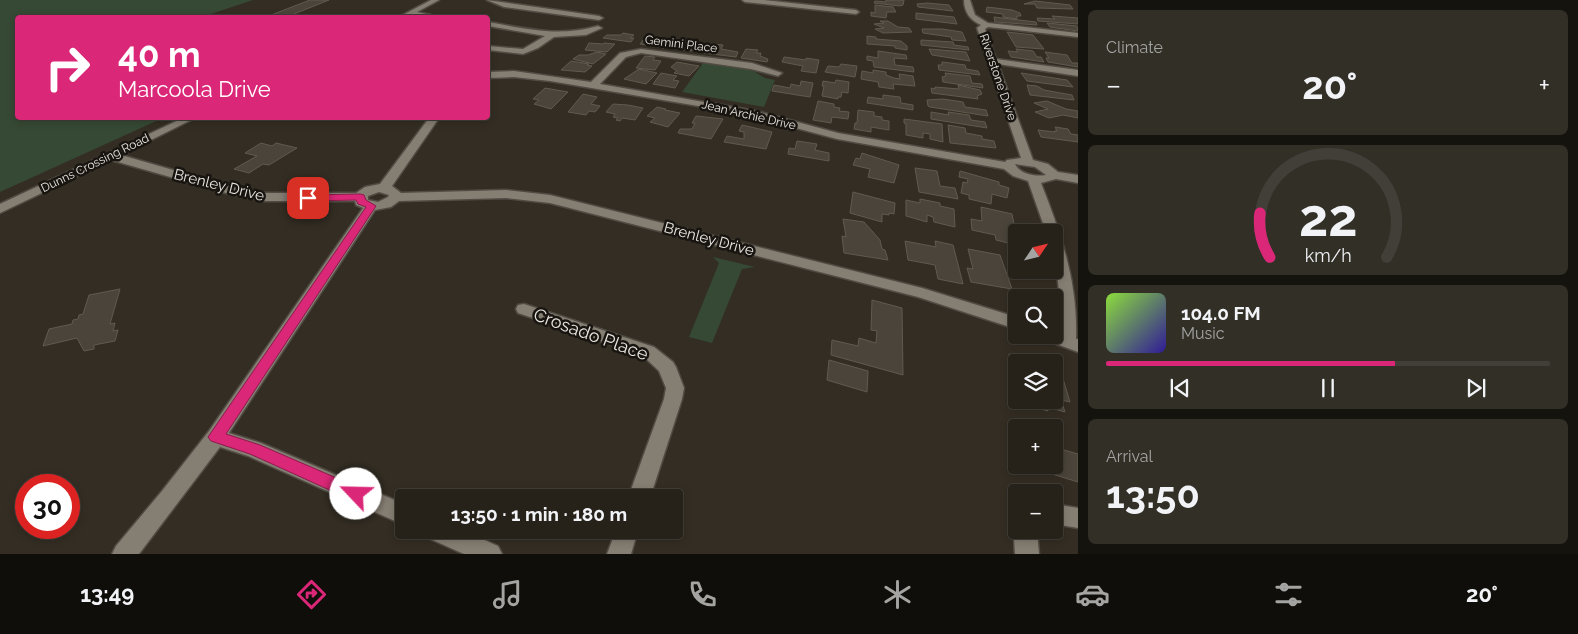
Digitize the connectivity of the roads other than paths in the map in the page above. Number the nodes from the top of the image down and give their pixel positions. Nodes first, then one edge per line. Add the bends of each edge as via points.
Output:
1 (436, 0) edge
2 (490, 0) edge
3 (745, 0) edge
4 (967, 1) dead end
5 (856, 12) dead end
6 (410, 13) junction
7 (406, 15) edge
8 (423, 15) edge
9 (599, 18) dead end
10 (490, 24) edge
11 (987, 25) junction
12 (598, 28) dead end
13 (553, 34) junction
14 (1078, 35) edge
15 (490, 48) edge
16 (993, 61) junction
17 (778, 73) dead end
18 (1078, 73) edge
19 (490, 75) edge
20 (593, 85) junction
21 (186, 120) edge
22 (433, 120) edge
23 (110, 156) junction
24 (1028, 162) junction
25 (1008, 166) junction
26 (1052, 175) junction
27 (1033, 178) junction
28 (1078, 179) edge
29 (390, 192) junction
30 (366, 202) junction
31 (0, 208) edge
32 (1049, 224) edge
33 (1063, 264) edge
34 (524, 309) dead end
35 (1008, 320) edge
36 (1072, 344) edge
37 (216, 437) junction
38 (641, 489) edge
39 (395, 511) edge
40 (1063, 516) edge
41 (1078, 518) edge
42 (456, 539) edge
43 (624, 539) edge
44 (1025, 539) edge
45 (124, 554) edge
46 (490, 554) edge
47 (619, 554) edge
48 (1027, 554) edge

1 - 6 street
2 - 9 street via 504,5
3 - 5 street
4 - 11 street via 970,15
6 - 7 street
6 - 8 street
10 - 13 street
11 - 14 street, Riverstone Drive
11 - 16 street, Riverstone Drive via 981,28
12 - 13 street via 572,34
13 - 15 street via 525,52
16 - 18 street
16 - 24 street, Riverstone Drive
17 - 20 street, Gemini Place via 752,66 641,51 623,55
19 - 20 street, Jean Archie Drive via 527,75
20 - 25 street, Jean Archie Drive via 731,109 829,135
21 - 23 street, Dunns Crossing Road
22 - 29 street
23 - 30 street, Brenley Drive via 265,197
23 - 31 street, Dunns Crossing Road
24 - 25 street via 1015,161
24 - 26 street via 1045,167
25 - 27 street via 1014,172
26 - 27 street
26 - 28 street
27 - 32 street
29 - 30 street, Brenley Drive via 387,204
29 - 30 street, Brenley Drive via 369,190
29 - 35 street, Brenley Drive via 506,194 550,199 922,293
30 - 37 street
33 - 36 street via 1069,292
34 - 38 street, Crosado Place via 648,351 667,367 675,388 673,399
37 - 39 street via 262,452
37 - 45 street
40 - 41 street
42 - 46 street
43 - 47 street
44 - 48 street

